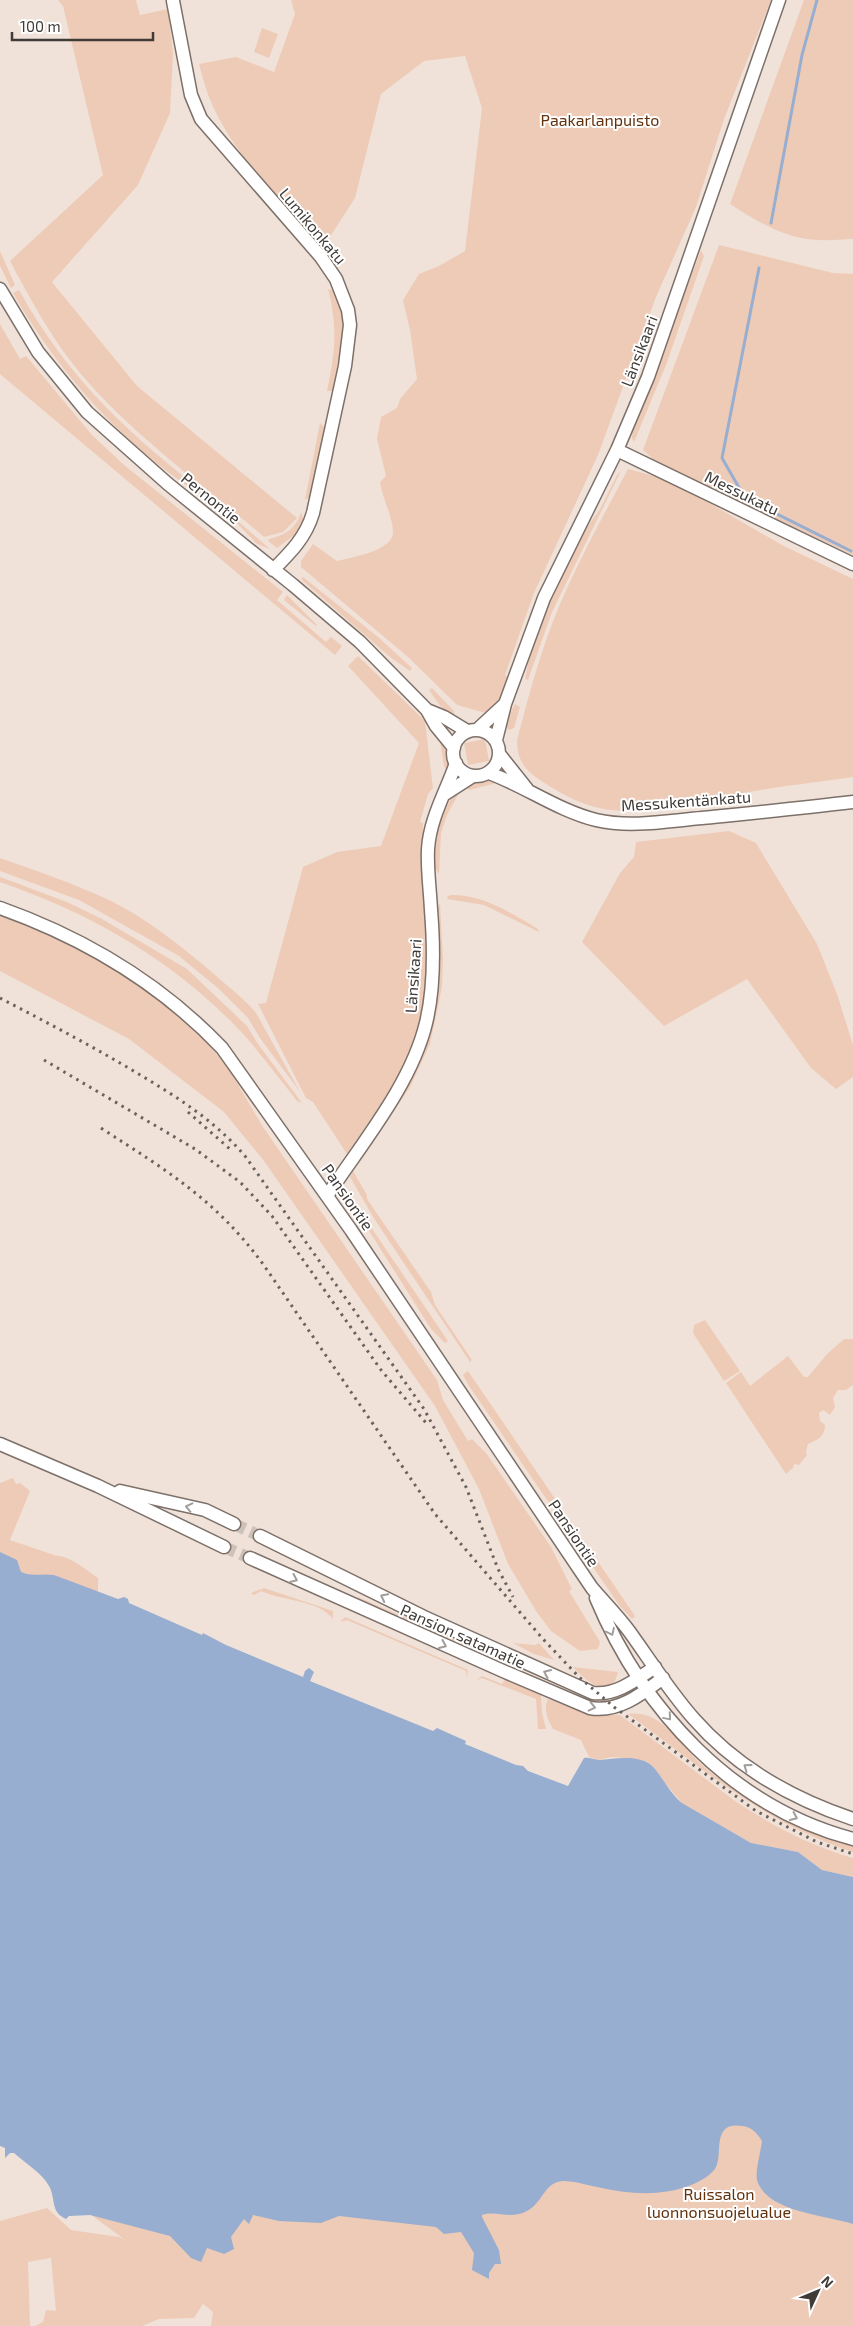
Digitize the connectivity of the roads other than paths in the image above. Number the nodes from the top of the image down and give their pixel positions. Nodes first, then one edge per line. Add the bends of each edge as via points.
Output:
1 (779, 0) edge
2 (173, 1) edge
3 (0, 289) edge
4 (617, 450) junction
5 (853, 564) edge
6 (273, 570) junction
7 (505, 704) junction
8 (427, 710) junction
9 (472, 730) junction
10 (496, 740) junction
11 (454, 748) junction
12 (500, 755) junction
13 (456, 764) junction
14 (489, 773) junction
15 (473, 776) junction
16 (527, 789) junction
17 (445, 794) junction
18 (853, 802) edge
19 (0, 908) edge
20 (327, 1196) junction
21 (0, 1444) edge
22 (98, 1486) junction
23 (234, 1524) tunnel mouth
24 (260, 1536) tunnel mouth
25 (224, 1547) tunnel mouth
26 (250, 1558) tunnel mouth
27 (592, 1588) junction
28 (655, 1667) junction
29 (639, 1678) junction
30 (663, 1678) junction
31 (647, 1690) junction
32 (853, 1819) edge
33 (853, 1839) edge

1 - 4 street, Länsikaari via 670,318
2 - 6 street, Lumikonkatu via 191,95 201,119 331,270 348,310 349,343 314,513 306,534
3 - 6 street, Pernontie via 38,352 87,412
4 - 5 street, Messukatu
4 - 7 street, Länsikaari via 544,598
6 - 8 street, Pernontie via 360,642
7 - 9 street, Länsikaari
7 - 10 street, Länsikaari
8 - 9 street, Pernontie
8 - 11 street, Pernontie
9 - 10 street via 487,732
9 - 11 street via 459,736
10 - 12 street
11 - 13 street
12 - 14 street
12 - 16 street, Messukentänkatu
13 - 15 street
13 - 17 street, Länsikaari
14 - 15 street
14 - 16 street, Messukentänkatu
15 - 17 street
16 - 18 street, Messukentänkatu via 584,816 634,824
17 - 20 street, Länsikaari via 434,815 428,849 432,968 431,995 424,1029 403,1080
19 - 20 street, Pansiontie via 54,929 109,958 161,993 204,1030 234,1064
20 - 27 street, Pansiontie
21 - 22 street
23 -> 22 street via 205,1510
22 - 25 street
29 -> 24 street, Pansion satamatie via 605,1693 583,1689 424,1617
26 -> 31 street, Pansion satamatie via 590,1708 611,1708
27 - 28 street, Pansiontie
27 -> 29 street, Pansiontie via 612,1636
28 - 29 street, Pansion satamatie
28 - 30 street, Pansiontie
29 - 31 street, Pansiontie
30 - 31 street, Pansion satamatie
32 -> 30 street, Pansiontie via 797,1797 724,1749 694,1719
31 -> 33 street, Pansiontie via 690,1741 740,1785 788,1814

